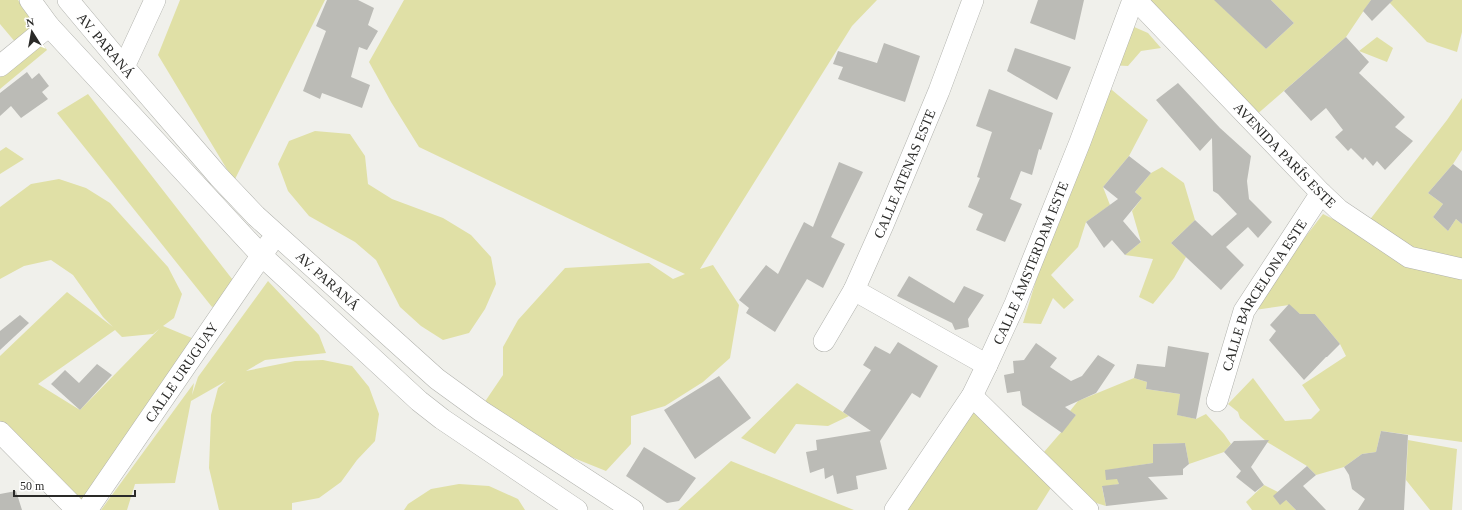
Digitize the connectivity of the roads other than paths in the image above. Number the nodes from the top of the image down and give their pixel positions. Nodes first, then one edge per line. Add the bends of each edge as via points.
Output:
1 (30, 0) edge
2 (68, 0) edge
3 (155, 0) edge
4 (973, 0) edge
5 (1134, 0) edge
6 (49, 26) junction
7 (0, 66) edge
8 (124, 67) junction
9 (1321, 192) junction
10 (277, 234) junction
11 (261, 255) junction
12 (1462, 269) edge
13 (854, 290) junction
14 (824, 341) dead end
15 (987, 365) junction
16 (972, 396) junction
17 (1217, 401) dead end
18 (0, 432) edge
19 (77, 510) edge
20 (87, 510) edge
21 (577, 510) edge
22 (633, 510) edge
23 (895, 510) edge
24 (1088, 510) edge

1 - 6 street, AV. PARANÁ
2 - 8 street, AV. PARANÁ
3 - 8 street
4 - 13 street, CALLE ATENAS ESTE via 939,91
5 - 9 street, AVENIDA PARÍS ESTE
5 - 15 street, CALLE ÁMSTERDAM ESTE via 1015,304
6 - 7 street
6 - 11 street, AV. PARANÁ
8 - 10 street, AV. PARANÁ via 220,177 256,216
9 - 12 street, AVENIDA PARÍS ESTE via 1340,210 1409,257
9 - 17 street, CALLE BARCELONA ESTE via 1244,311
10 - 11 street, CALLE URUGUAY
10 - 22 street, AV. PARANÁ via 437,379 481,411
11 - 20 street, CALLE URUGUAY
11 - 21 street, AV. PARANÁ via 434,413
13 - 14 street, CALLE ATENAS ESTE
13 - 15 street
15 - 16 street, CALLE ÁMSTERDAM ESTE
16 - 23 street, CALLE ÁMSTERDAM ESTE
16 - 24 street
18 - 19 street

